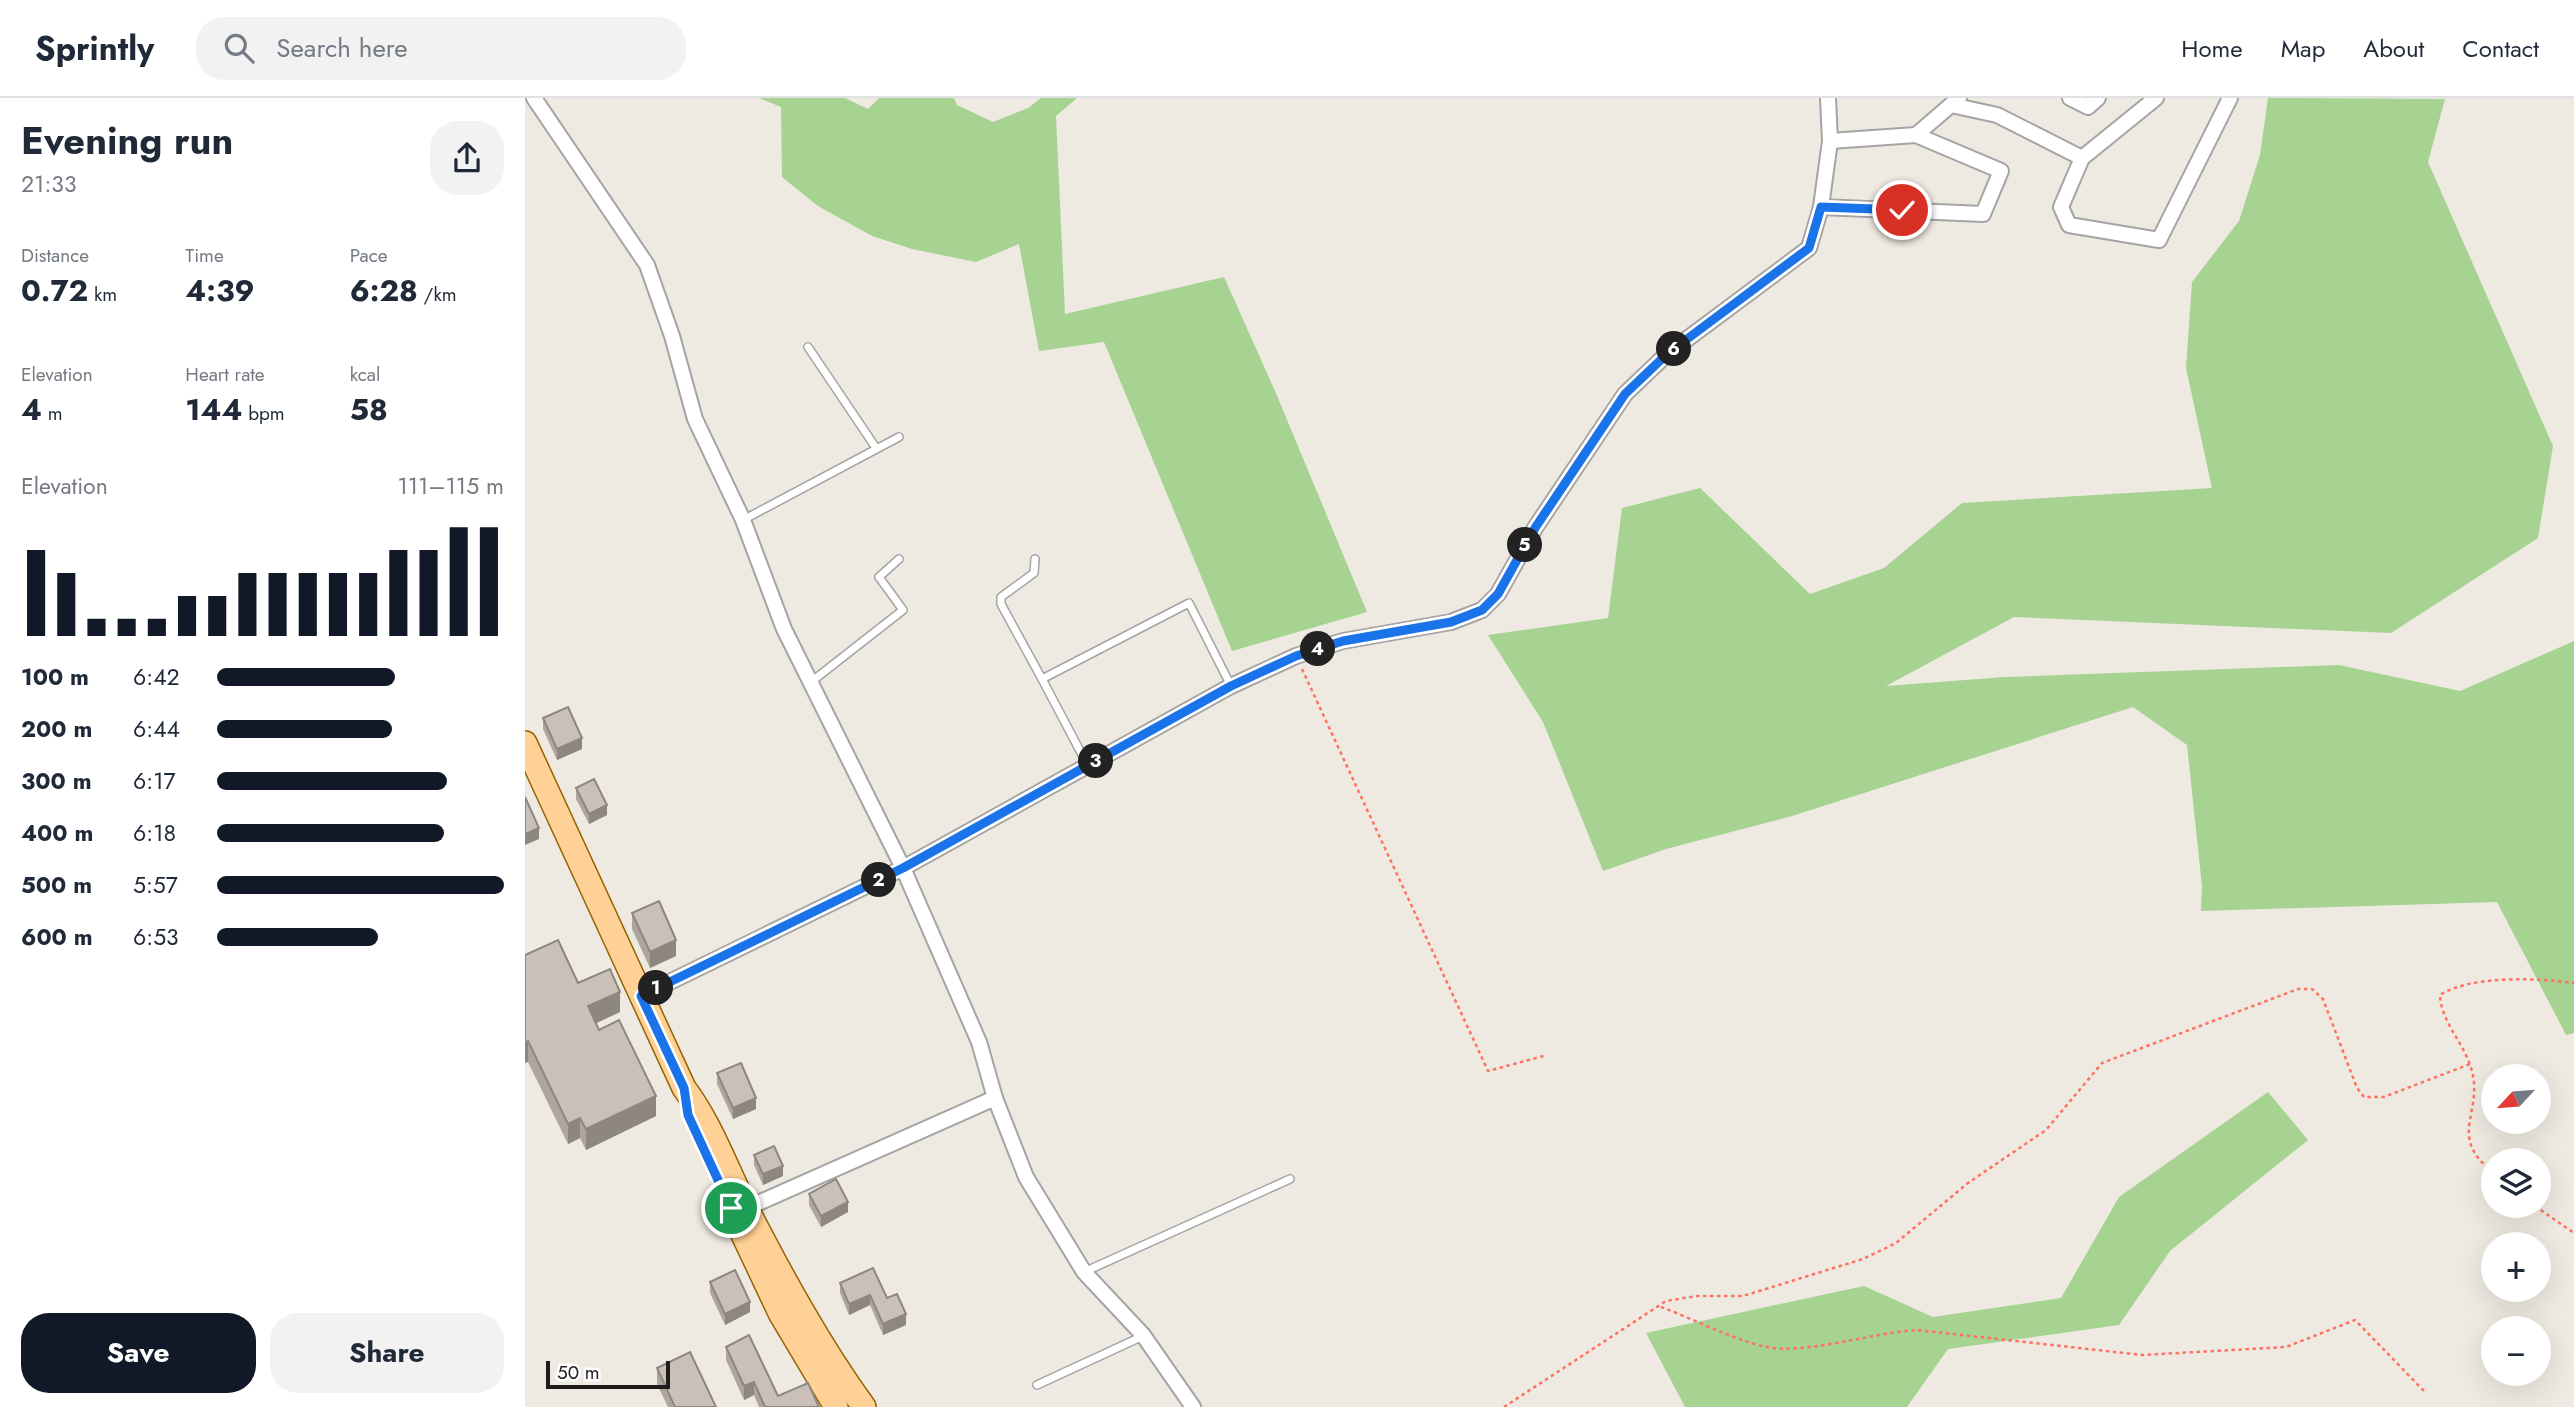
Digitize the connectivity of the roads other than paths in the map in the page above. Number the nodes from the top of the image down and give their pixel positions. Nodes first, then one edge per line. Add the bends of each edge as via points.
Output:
1 (534, 98) edge
2 (1828, 98) edge
3 (2070, 98) edge
4 (2098, 98) edge
5 (2156, 98) edge
6 (2230, 98) edge
7 (1955, 102) edge
8 (1916, 135) junction
9 (1830, 141) junction
10 (2082, 158) junction
11 (1821, 207) junction
12 (808, 347) dead end
13 (899, 437) dead end
14 (876, 447) junction
15 (743, 520) junction
16 (899, 559) dead end
17 (1035, 559) dead end
18 (1042, 679) junction
19 (810, 683) junction
20 (1231, 686) junction
21 (525, 743) edge
22 (1088, 765) junction
23 (903, 868) junction
24 (641, 996) junction
25 (684, 1088) junction
26 (995, 1098) junction
27 (1290, 1180) dead end
28 (747, 1208) junction
29 (1084, 1272) junction
30 (1143, 1335) junction
31 (1037, 1385) dead end
32 (836, 1407) edge
33 (864, 1407) edge
34 (1193, 1407) edge

1 - 15 street via 647,265 695,419
2 - 9 street
3 - 4 street via 2088,107
5 - 10 street
6 - 10 street via 2159,240 2069,225 2061,207
7 - 8 street
7 - 10 street via 1997,115
8 - 9 street
8 - 11 street via 2001,171 1983,214
9 - 11 street
11 - 20 street via 1809,248 1667,354 1625,394 1535,528 1498,594 1482,610 1451,622 1343,641 1296,656
12 - 14 lane
13 - 14 lane
14 - 15 lane
15 - 19 street via 784,629
16 - 19 lane via 879,577 903,610
17 - 18 lane via 1034,573 1001,597 1000,604
18 - 20 lane via 1189,603
18 - 22 lane
19 - 23 street
20 - 22 street
21 - 24 main road
22 - 23 street
23 - 24 street
23 - 26 street via 979,1041
24 - 25 main road
25 - 28 main road via 700,1110
25 - 32 main road via 688,1115 775,1301
26 - 28 street
26 - 29 street via 1026,1177
27 - 29 lane
28 - 33 main road via 812,1326
29 - 30 street
30 - 31 lane
30 - 34 street

